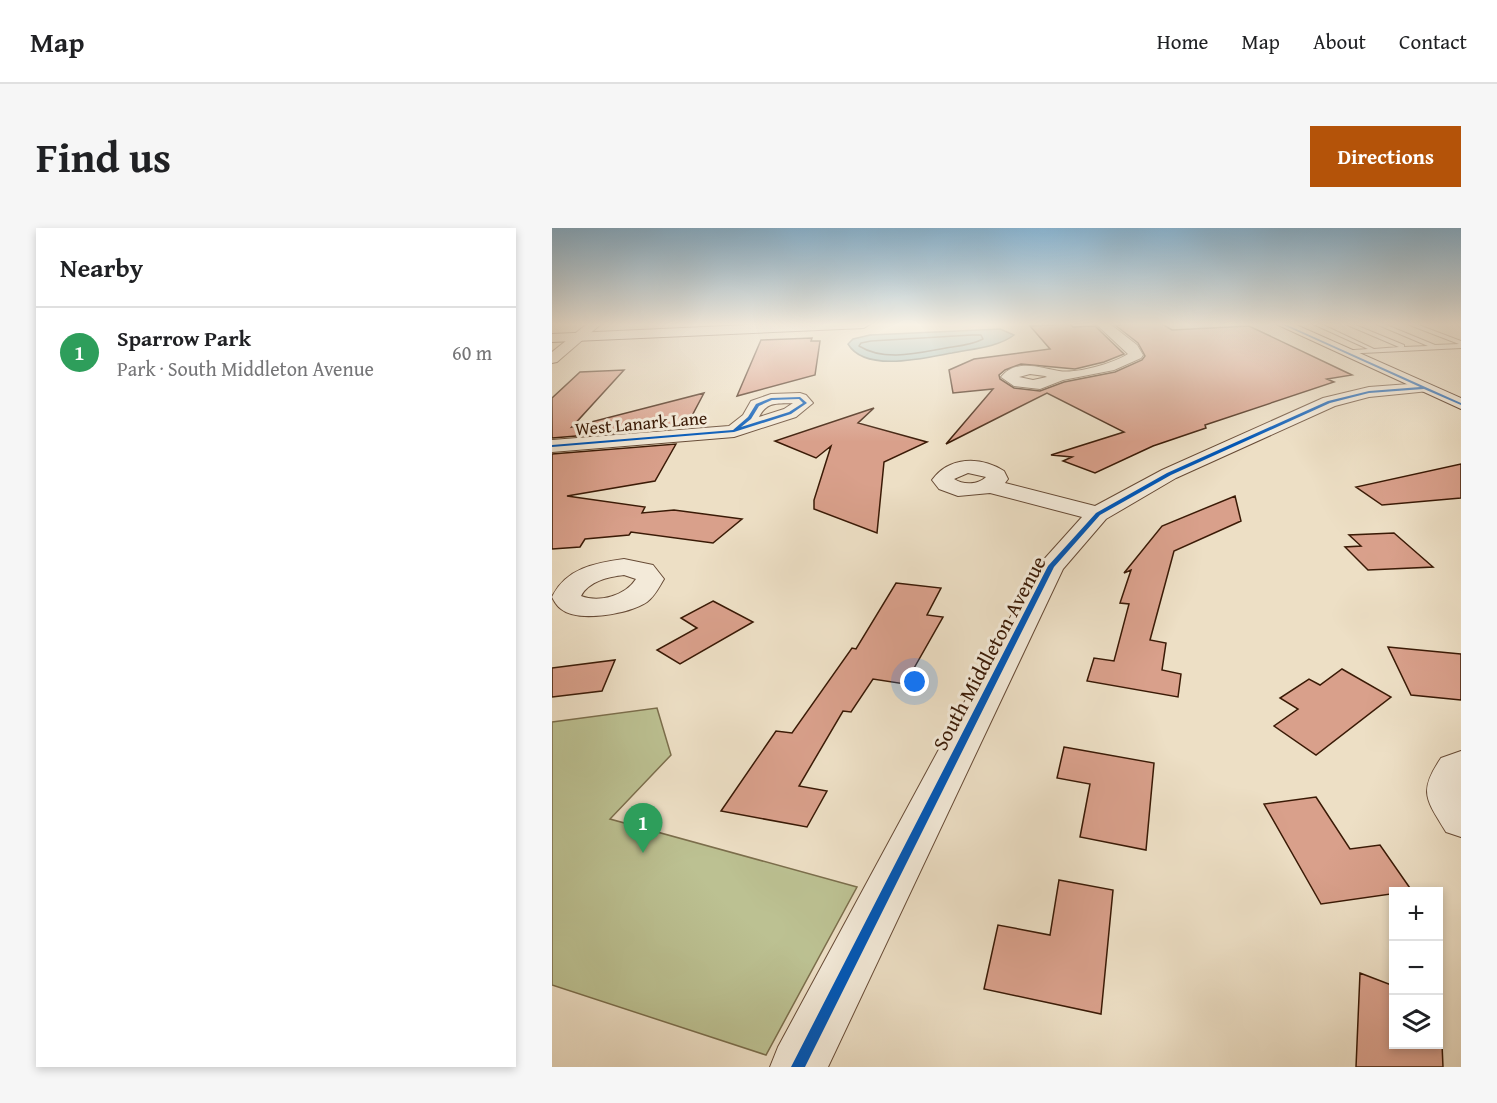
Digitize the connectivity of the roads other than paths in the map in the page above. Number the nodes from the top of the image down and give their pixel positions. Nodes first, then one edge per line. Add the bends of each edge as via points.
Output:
1 (1121, 363) edge
2 (1369, 363) edge
3 (1056, 376) dead end
4 (1423, 388) junction
5 (1461, 404) edge
6 (734, 431) dead end
7 (552, 446) edge
8 (990, 486) dead end
9 (1098, 514) junction
10 (1461, 766) edge
11 (1461, 820) edge
12 (798, 1067) edge

1 - 3 street
2 - 4 main road
4 - 5 main road
4 - 9 street, South Middleton Avenue via 1369,392 1329,402 1169,474
6 - 7 street, West Lanark Lane
8 - 9 street
9 - 12 street, South Middleton Avenue via 1051,566
10 - 11 street via 1455,768 1446,782 1449,801

